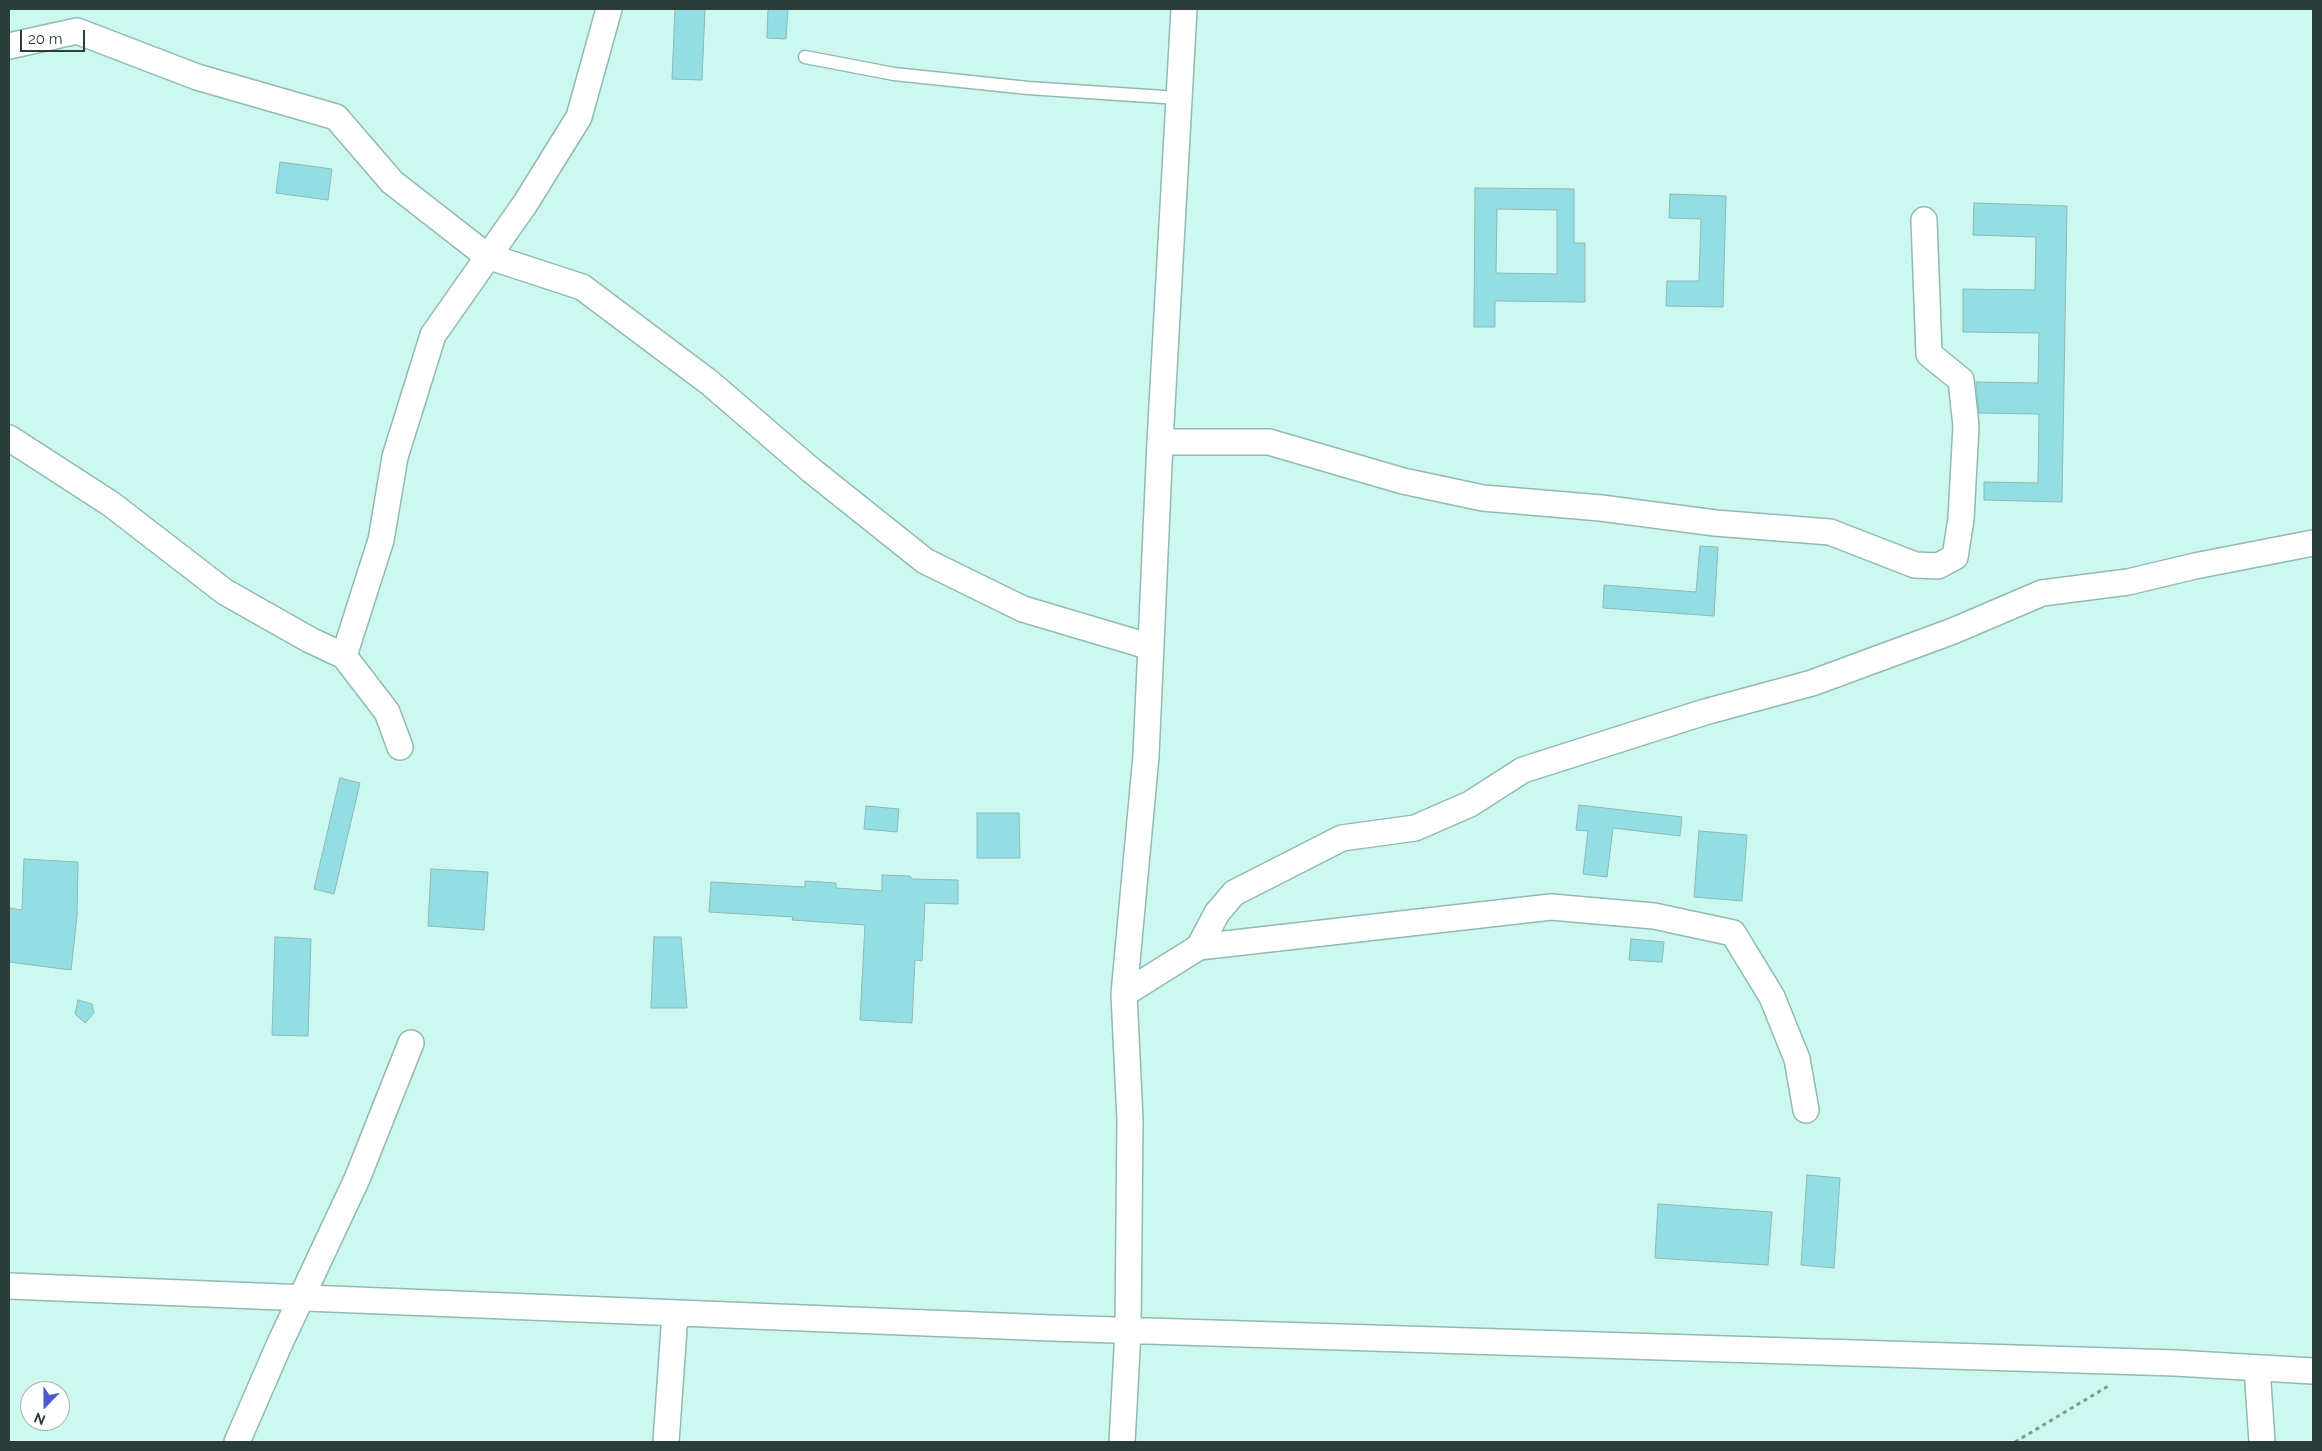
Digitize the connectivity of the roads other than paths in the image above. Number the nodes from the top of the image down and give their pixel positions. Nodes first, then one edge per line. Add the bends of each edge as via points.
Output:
1 (609, 9) edge
2 (1184, 9) edge
3 (9, 46) edge
4 (805, 57) dead end
5 (1179, 98) junction
6 (1924, 220) dead end
7 (487, 256) junction
8 (9, 438) edge
9 (1160, 442) junction
10 (2313, 543) edge
11 (1151, 647) junction
12 (344, 656) junction
13 (400, 747) dead end
14 (1199, 946) junction
15 (1124, 994) junction
16 (411, 1043) dead end
17 (1806, 1110) dead end
18 (9, 1286) edge
19 (301, 1299) junction
20 (675, 1314) junction
21 (1128, 1331) junction
22 (2257, 1368) junction
23 (2313, 1371) edge
24 (237, 1442) edge
25 (666, 1442) edge
26 (1122, 1442) edge
27 (2262, 1442) edge

1 - 7 street via 579,117 525,204
2 - 5 street
3 - 7 street via 77,31 198,77 336,117 392,182
4 - 5 lane via 894,74 1028,88
5 - 9 street
6 - 9 street via 1929,354 1962,380 1966,426 1961,519 1955,557 1938,566 1914,565 1830,532 1482,498 1404,481 1269,442
7 - 11 street via 582,287 710,383 811,470 925,560 1023,609
7 - 12 street via 433,335 395,457 381,540
8 - 12 street via 111,504 225,592
9 - 11 street
10 - 14 street via 2128,582 2042,593 1812,683 1705,712 1523,770 1470,804 1415,828 1342,838 1234,893
11 - 15 street via 1146,756
12 - 13 street via 387,712
14 - 15 street
14 - 17 street via 1551,907 1654,916 1733,933 1772,996 1797,1059
15 - 21 street via 1130,1120
16 - 19 street via 357,1179
18 - 19 street
19 - 20 street
19 - 24 street
20 - 21 street
20 - 25 street
21 - 22 street
21 - 26 street
22 - 23 street
22 - 27 street

